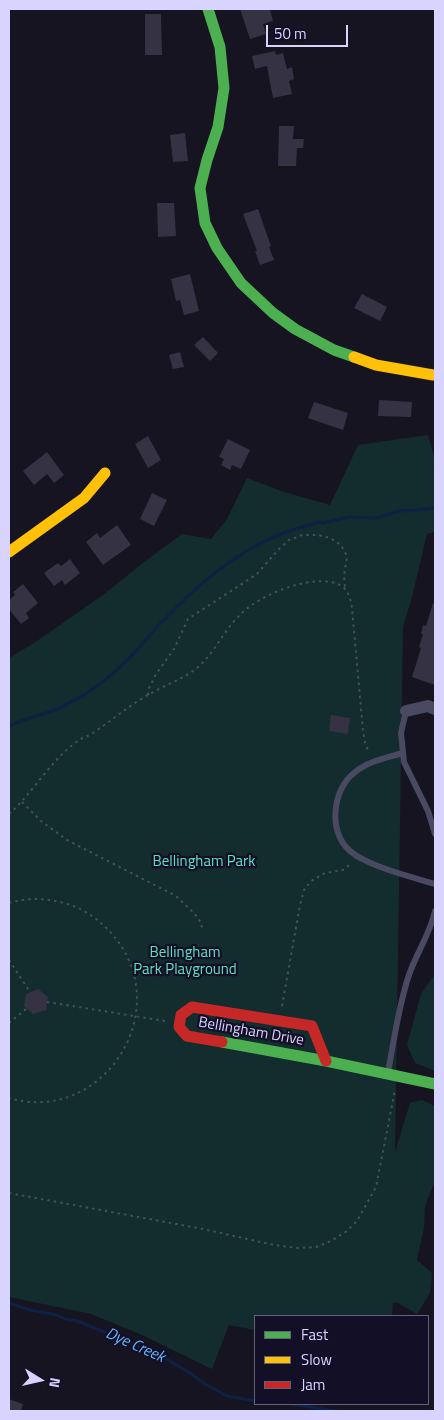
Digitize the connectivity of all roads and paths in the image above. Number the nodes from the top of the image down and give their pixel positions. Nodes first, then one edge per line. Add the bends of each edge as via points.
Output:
1 (208, 9) edge
2 (433, 375) dead end
3 (105, 473) dead end
4 (9, 552) edge
5 (345, 588) junction
6 (148, 695) junction
7 (435, 709) edge
8 (406, 711) joint
9 (403, 754) junction
10 (372, 762) junction
11 (22, 802) junction
12 (9, 814) edge
13 (435, 834) edge
14 (359, 858) junction
15 (435, 884) edge
16 (9, 903) edge
17 (435, 911) edge
18 (201, 931) dead end
19 (9, 960) edge
20 (30, 992) dead end
21 (47, 1002) dead end
22 (26, 1009) dead end
23 (136, 1016) junction
24 (279, 1021) junction
25 (9, 1022) edge
26 (180, 1024) junction
27 (326, 1061) junction
28 (393, 1075) junction
29 (435, 1084) edge
30 (9, 1098) edge
31 (9, 1193) edge

1 - 2 street via 220,47 224,88 218,126 200,188 205,223 217,248 241,283 295,329 334,350 376,365
3 - 4 street via 84,498
5 - 6 path via 332,582 314,582 266,596 243,611 207,659 194,670
5 - 6 path via 347,556 341,545 318,535 290,540 257,574 188,619 174,649 156,674
5 - 10 path via 352,608 364,737
6 - 11 path via 80,740
7 - 8 street via 428,706
8 - 9 lane via 401,733
9 - 10 lane
9 - 13 lane
10 - 14 lane via 353,774 341,789 335,808 336,827 343,844
11 - 12 path
11 - 18 path via 67,840 176,896 202,924
14 - 15 lane
14 - 24 path via 343,870 325,873 311,881 304,890
16 - 23 path via 30,899 66,903 98,920 111,932 130,963 135,980
17 - 28 lane via 408,977 399,1010
19 - 20 path
21 - 23 path
22 - 25 path
23 - 26 path
23 - 30 path via 132,1034 114,1065 86,1089 52,1101
24 - 26 street, Bellingham Drive via 192,1007 181,1014
24 - 27 street, Bellingham Drive via 312,1026
26 - 27 street, Bellingham Drive via 187,1036
27 - 28 street, Bellingham Drive
28 - 29 street, Bellingham Drive
28 - 31 path via 376,1187 348,1232 316,1246 274,1245

